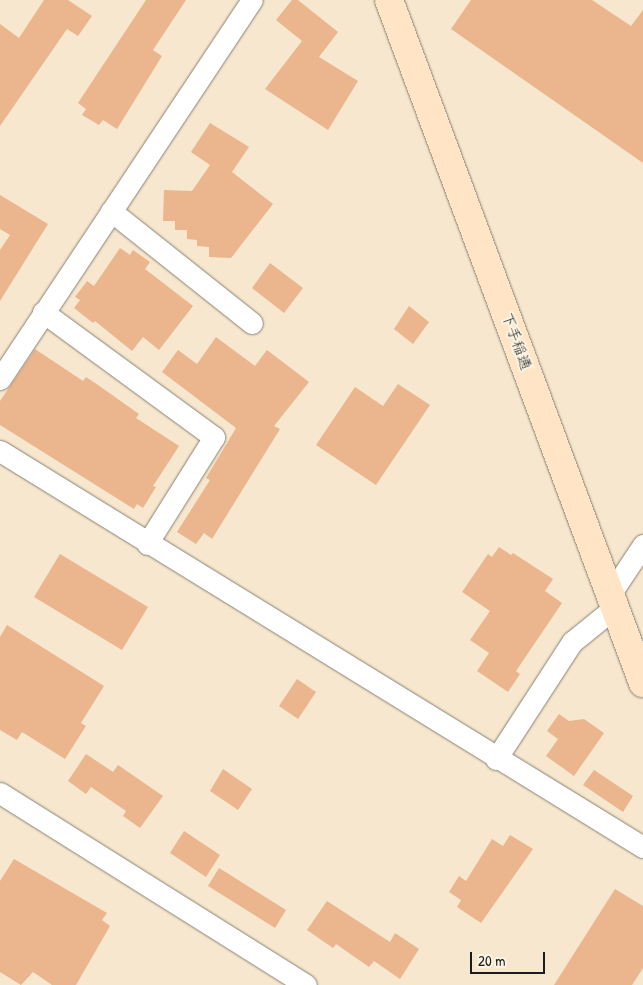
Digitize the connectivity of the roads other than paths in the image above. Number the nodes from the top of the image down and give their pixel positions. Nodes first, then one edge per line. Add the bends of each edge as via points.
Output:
1 (252, 0) edge
2 (389, 0) edge
3 (111, 211) junction
4 (43, 312) junction
5 (252, 323) dead end
6 (0, 379) edge
7 (0, 451) edge
8 (147, 544) junction
9 (643, 545) edge
10 (612, 601) junction
11 (643, 683) edge
12 (496, 760) junction
13 (0, 793) edge
14 (643, 847) edge
15 (306, 985) edge

1 - 3 street
2 - 10 street, 下手稲通
3 - 4 street
3 - 5 street
4 - 6 street
4 - 8 street via 214,437
7 - 8 street
8 - 12 street
9 - 10 street
10 - 11 street, 下手稲通
10 - 12 street via 572,642
12 - 14 street
13 - 15 street

